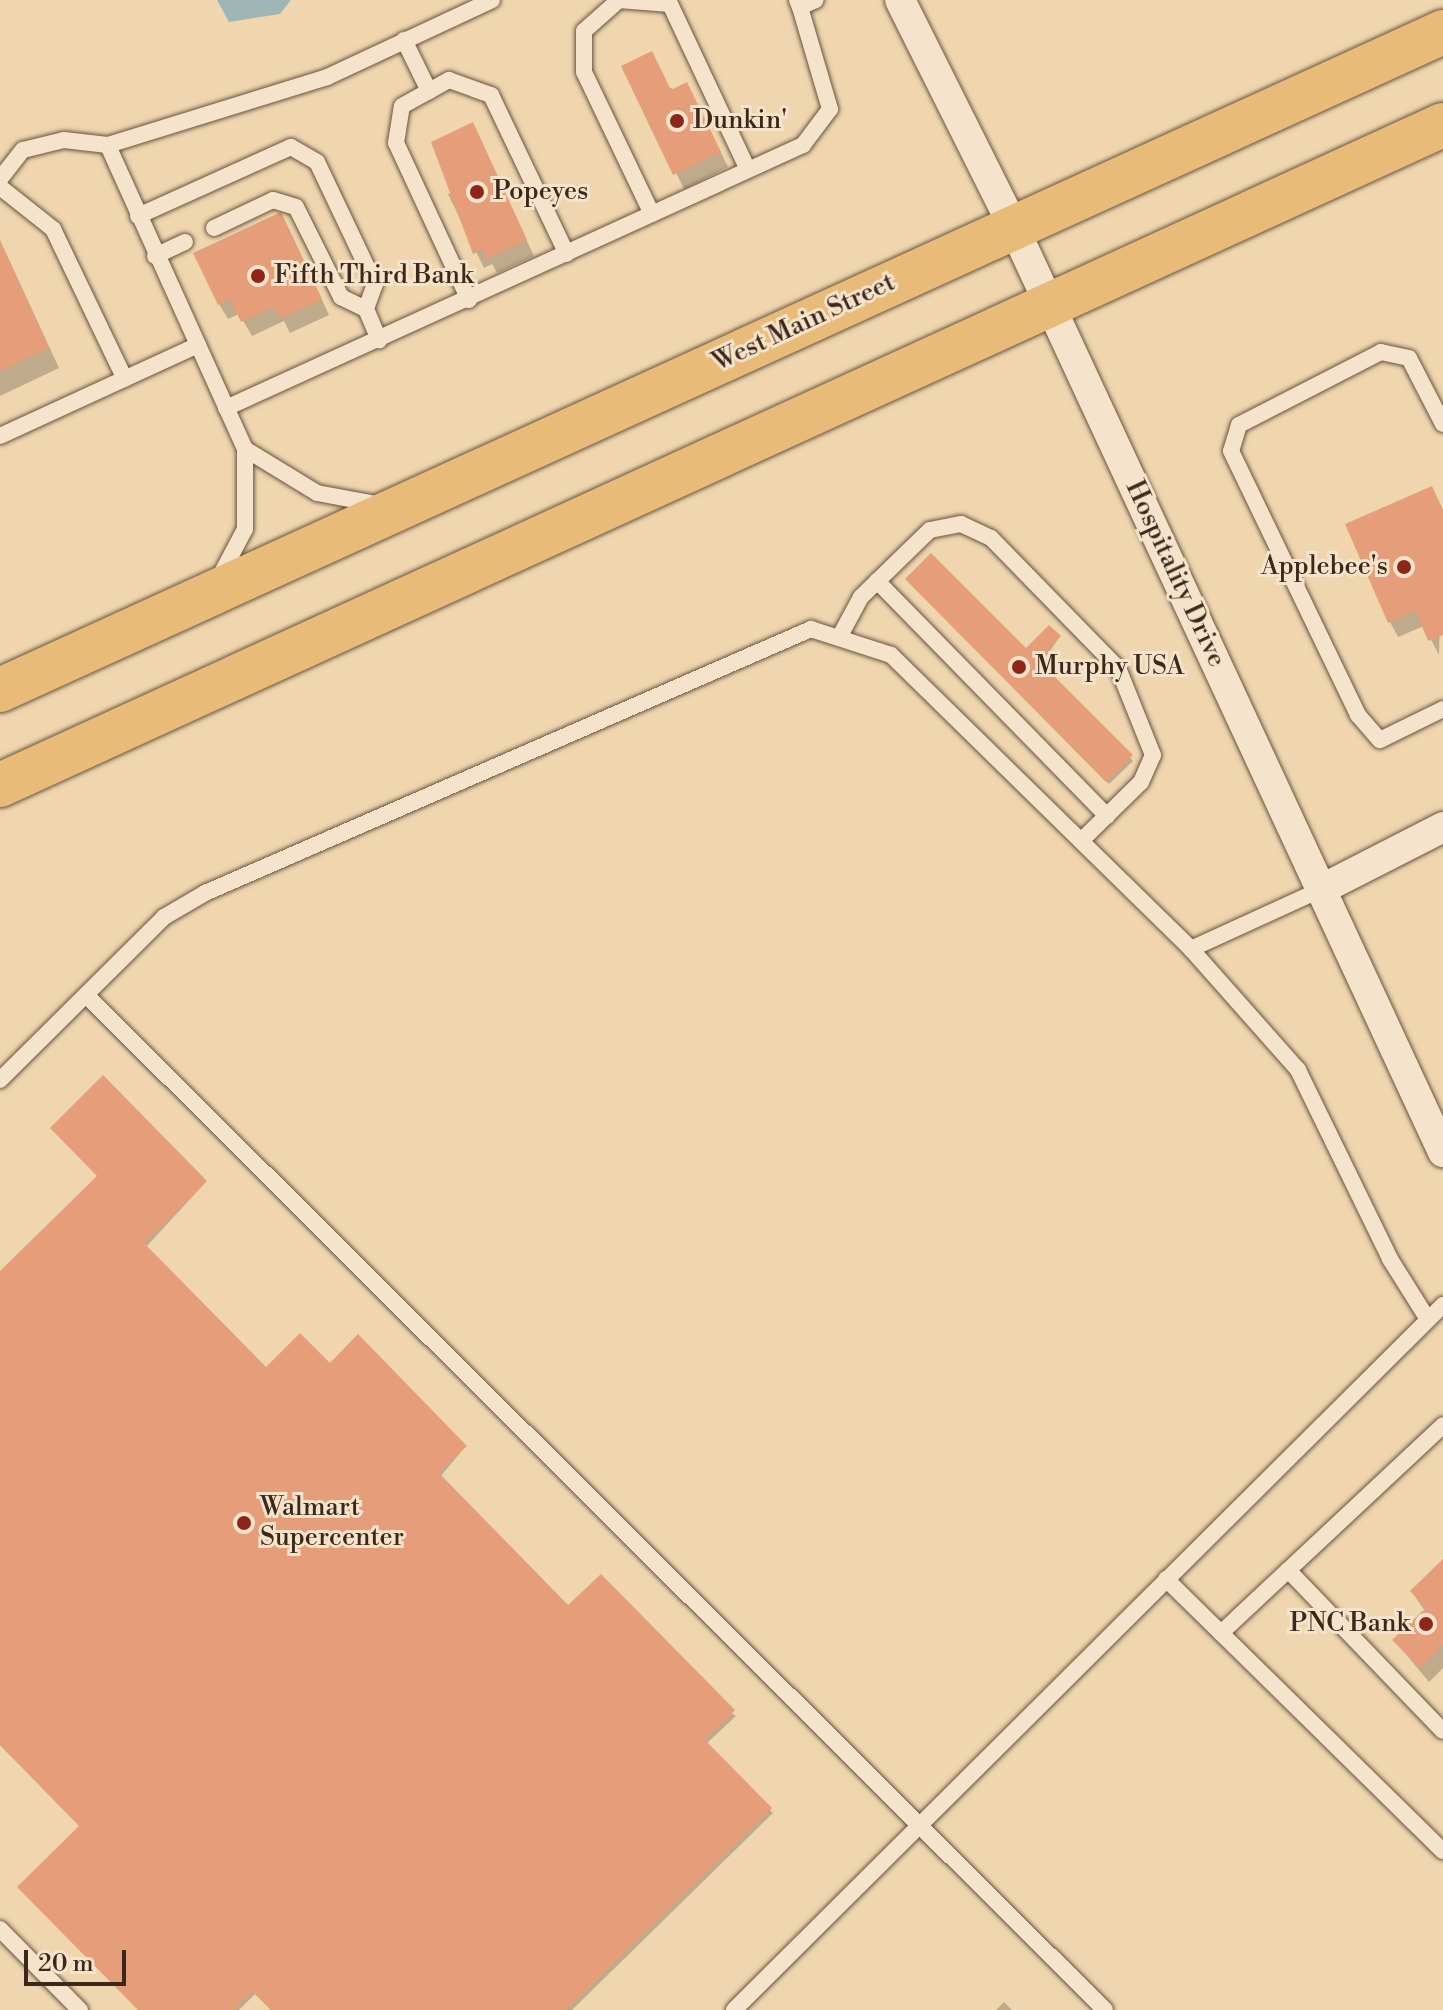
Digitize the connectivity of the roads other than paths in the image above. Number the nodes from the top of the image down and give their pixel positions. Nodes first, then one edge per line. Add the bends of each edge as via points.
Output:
1 (492, 0) edge
2 (900, 0) edge
3 (804, 2) edge
4 (1443, 32) edge
5 (404, 40) junction
6 (429, 91) junction
7 (1443, 125) edge
8 (108, 145) junction
9 (748, 170) junction
10 (0, 179) edge
11 (0, 187) edge
12 (652, 214) junction
13 (138, 216) junction
14 (214, 228) dead end
15 (1014, 228) junction
16 (185, 242) dead end
17 (567, 254) junction
18 (155, 256) junction
19 (469, 300) junction
20 (1049, 307) junction
21 (366, 309) junction
22 (379, 340) junction
23 (198, 345) junction
24 (125, 379) junction
25 (226, 408) junction
26 (1443, 424) edge
27 (0, 436) edge
28 (245, 449) junction
29 (399, 508) junction
30 (877, 581) junction
31 (210, 594) junction
32 (841, 634) junction
33 (0, 690) edge
34 (1443, 709) edge
35 (0, 785) edge
36 (1107, 816) junction
37 (1443, 827) edge
38 (1081, 841) junction
39 (1322, 889) junction
40 (1191, 949) junction
41 (86, 995) junction
42 (0, 1080) edge
43 (1443, 1152) edge
44 (1443, 1305) edge
45 (1427, 1318) junction
46 (1443, 1425) edge
47 (1288, 1570) junction
48 (1166, 1579) junction
49 (1221, 1633) junction
50 (1443, 1731) edge
51 (918, 1827) junction
52 (1443, 1851) edge
53 (0, 1929) edge
54 (740, 2008) edge
55 (80, 2010) edge
56 (1105, 2010) edge

1 - 5 lane
2 - 15 street, Hospitality Drive
3 - 9 lane via 830,109 803,145
4 - 15 main road, West Main Street
5 - 6 lane
5 - 8 lane via 327,77
6 - 17 lane via 449,80 491,95
6 - 19 lane via 402,106 396,143
7 - 20 main road
8 - 10 lane via 64,140 23,150
8 - 13 lane
9 - 12 lane
9 - 12 lane via 670,4 619,0 584,31 584,72
11 - 24 lane via 53,229
12 - 17 lane
13 - 18 lane
13 - 21 lane via 291,147 317,162 375,284
14 - 21 lane via 273,200 296,207 341,297
15 - 20 street, Hospitality Drive
15 - 29 main road, West Main Street
16 - 18 lane
17 - 19 lane
18 - 23 lane
19 - 22 lane
20 - 35 main road
20 - 39 street, Hospitality Drive
21 - 22 lane
22 - 25 lane
23 - 24 lane
23 - 25 lane
24 - 27 lane
25 - 28 lane
26 - 34 lane via 1409,358 1381,352 1239,425 1231,451 1358,715 1380,740
28 - 29 lane via 317,493
28 - 31 lane via 245,529
29 - 31 main road, West Main Street
30 - 32 lane
30 - 36 lane
30 - 36 lane via 930,530 961,524 991,538 1118,668 1153,755 1141,782
31 - 33 main road, West Main Street
32 - 38 lane via 891,655
32 - 41 lane via 811,629 205,893 164,917
36 - 38 lane
37 - 39 street
38 - 40 lane
39 - 40 lane
39 - 43 street, Hospitality Drive
40 - 45 lane via 1298,1070 1390,1259
41 - 42 lane
41 - 51 lane
44 - 45 lane
45 - 48 lane
46 - 47 lane
47 - 49 lane
47 - 50 lane
48 - 49 lane
48 - 51 lane
49 - 52 lane
51 - 54 lane
51 - 56 lane
53 - 55 lane

